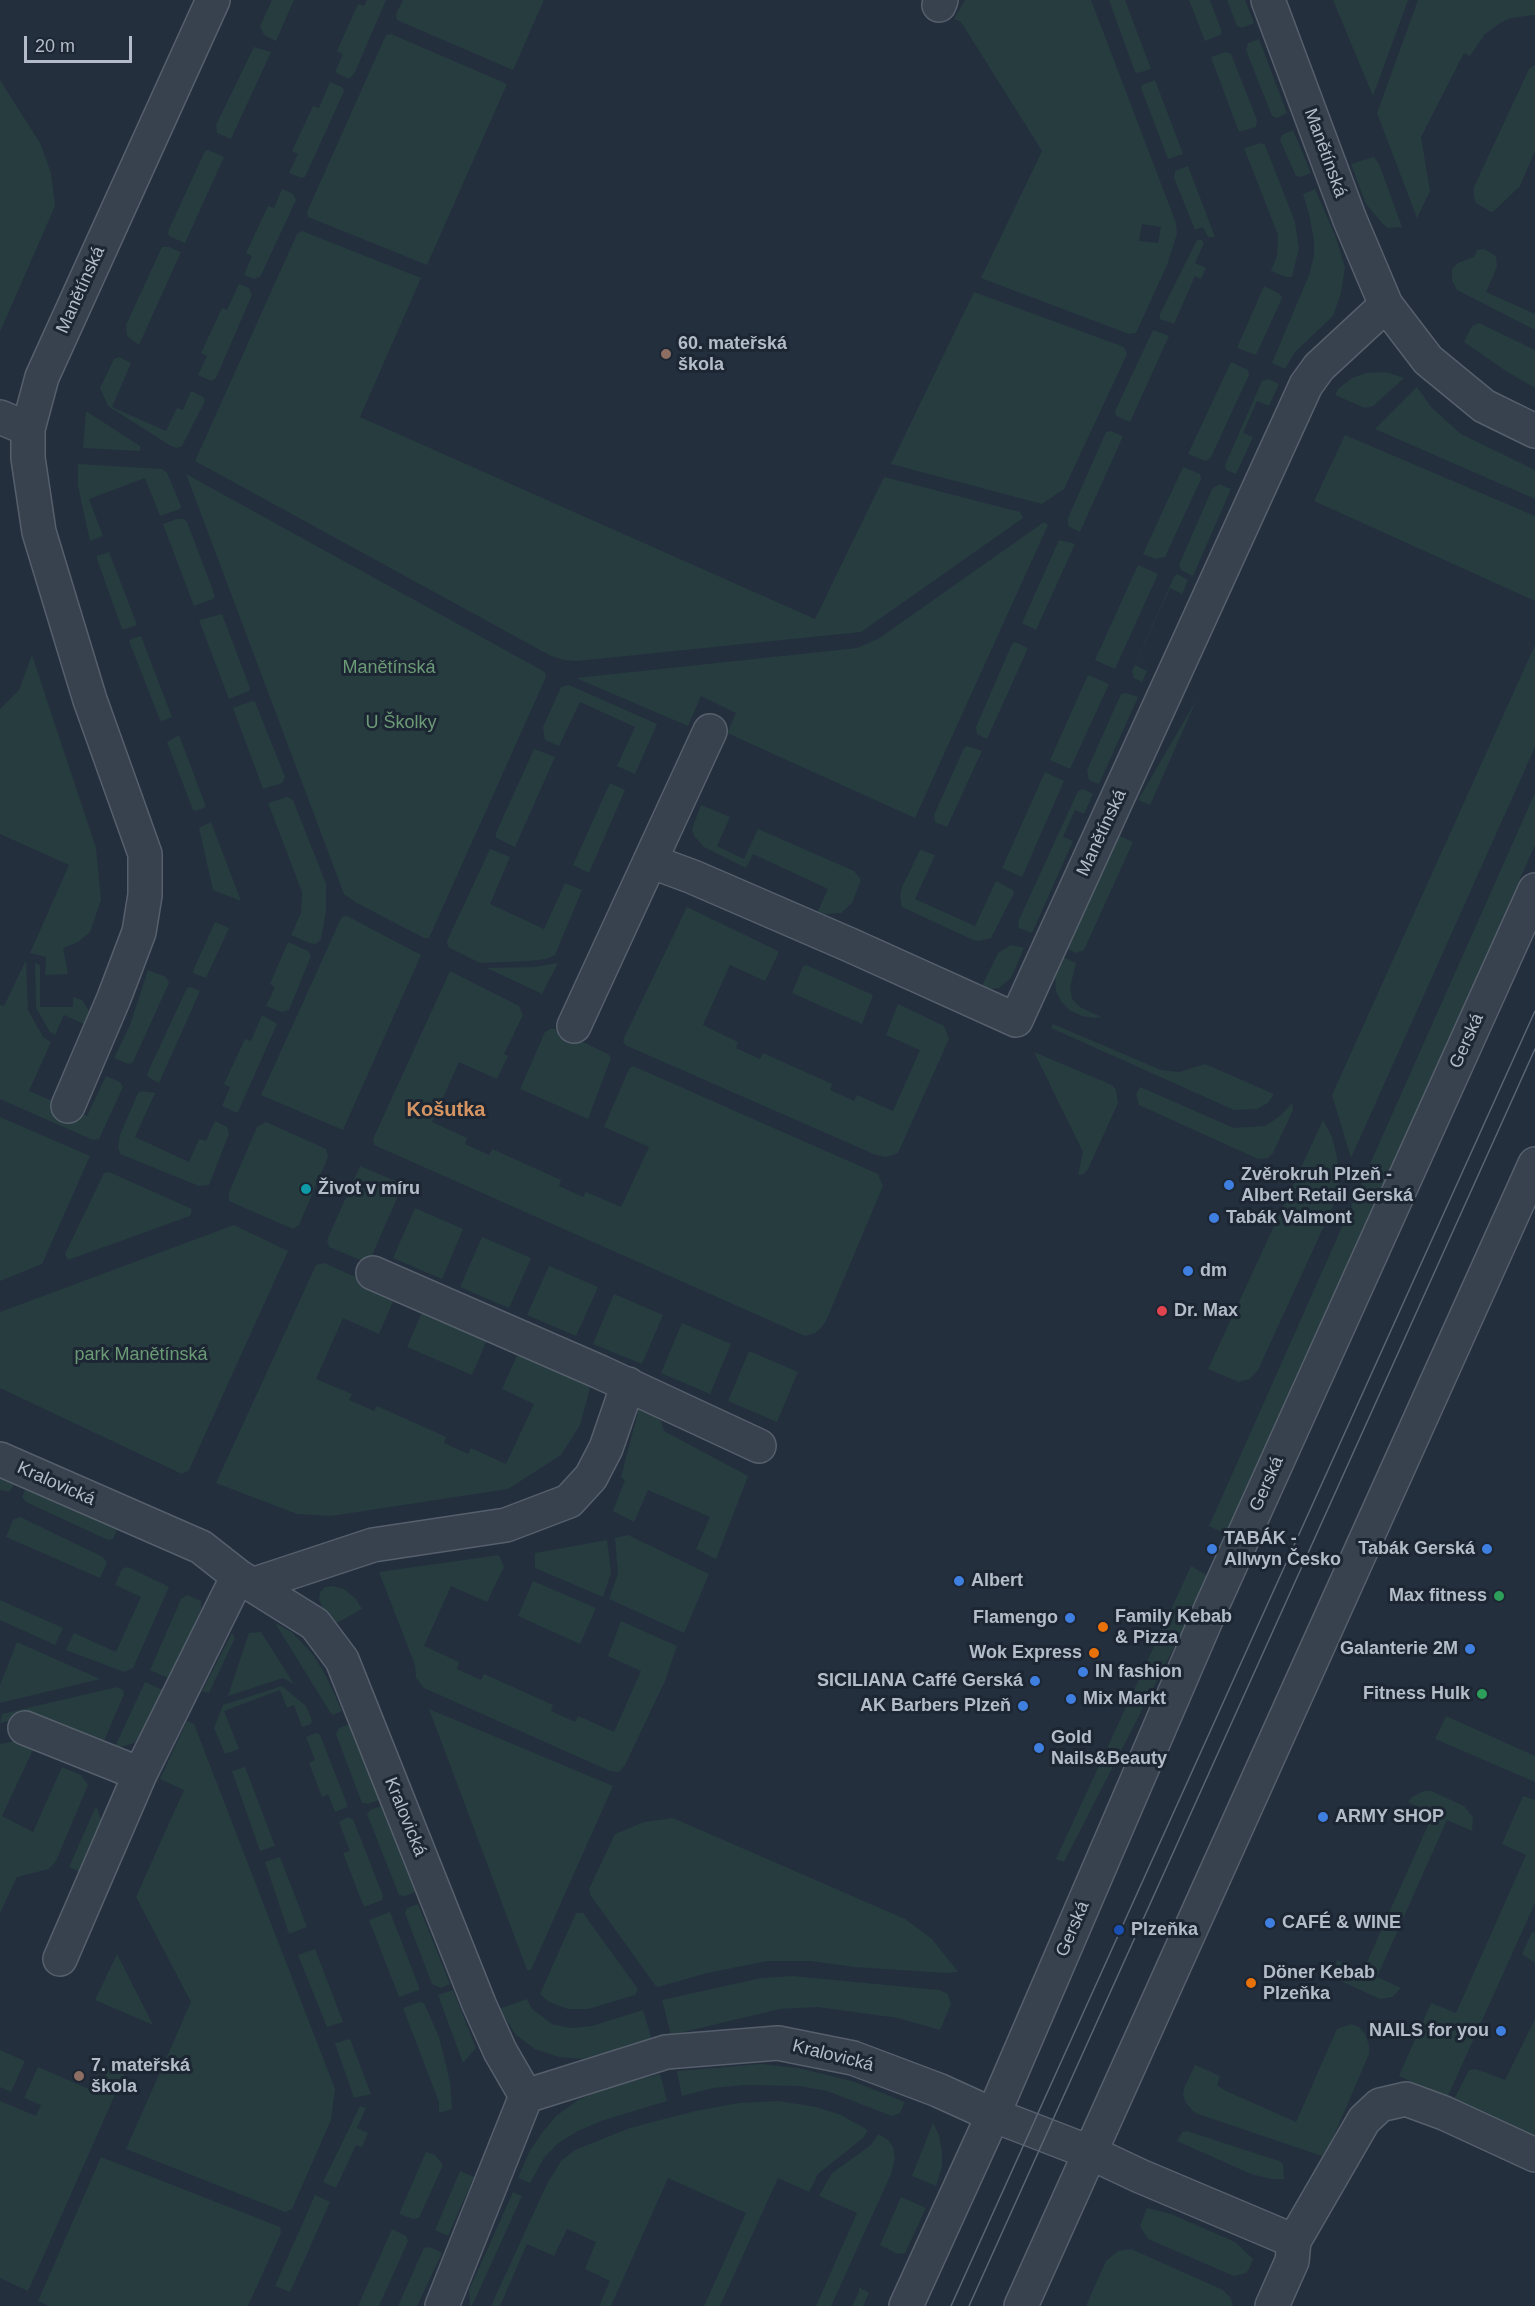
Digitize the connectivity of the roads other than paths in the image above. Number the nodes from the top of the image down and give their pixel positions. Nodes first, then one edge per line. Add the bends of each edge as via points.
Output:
1 (213, 0) edge
2 (1268, 0) edge
3 (1386, 305) junction
4 (14, 423) edge
5 (1535, 431) edge
6 (710, 731) dead end
7 (650, 861) junction
8 (1535, 890) edge
9 (574, 1026) dead end
10 (68, 1106) dead end
11 (1535, 1164) edge
12 (373, 1273) dead end
13 (628, 1384) junction
14 (759, 1446) dead end
15 (0, 1459) edge
16 (245, 1581) junction
17 (25, 1728) dead end
18 (140, 1774) junction
19 (60, 1959) dead end
20 (526, 2096) junction
21 (993, 2115) junction
22 (1089, 2152) junction
23 (1535, 2155) edge
24 (1294, 2241) junction
25 (442, 2306) edge
26 (906, 2306) edge
27 (1021, 2306) edge
28 (1272, 2306) edge

1 - 4 street, Manětínská via 42,377
2 - 3 street, Manětínská
3 - 5 street, Manětínská via 1426,358 1484,406
3 - 7 street, Manětínská via 1319,367 1306,386 1016,1020
4 - 10 street, Manětínská via 28,458 39,532 90,700 145,854 145,895 139,932
6 - 7 street
7 - 9 street
8 - 21 street, Gerská via 1212,1606
11 - 22 street
12 - 13 street
13 - 14 street
13 - 16 street via 606,1448 591,1477 569,1501 506,1525 373,1545
15 - 16 street, Kralovická via 201,1547
16 - 18 street
16 - 20 street, Kralovická via 315,1624 342,1660 479,2004
17 - 18 street
18 - 19 street
20 - 21 street, Kralovická via 666,2052 778,2043 853,2058
20 - 25 street
21 - 22 street
21 - 26 street, Gerská
22 - 24 street
22 - 27 street
23 - 24 street via 1406,2099 1380,2105 1364,2120
24 - 28 street via 1292,2261

